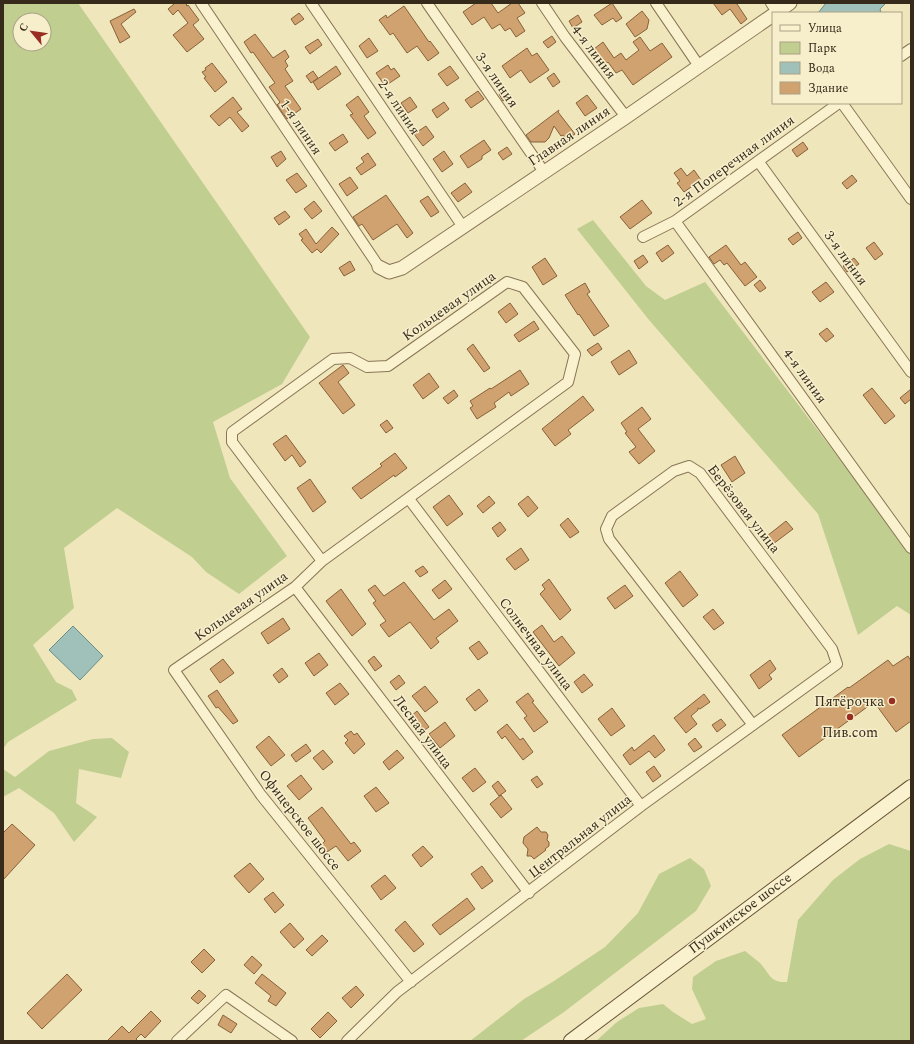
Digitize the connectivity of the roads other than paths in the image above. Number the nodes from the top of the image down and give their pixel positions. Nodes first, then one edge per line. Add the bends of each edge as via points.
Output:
1 (201, 3) edge
2 (311, 3) edge
3 (427, 3) edge
4 (542, 3) edge
5 (656, 3) edge
6 (790, 3) edge
7 (774, 11) edge
8 (772, 12) edge
9 (911, 49) edge
10 (902, 55) edge
11 (699, 66) junction
12 (838, 104) edge
13 (843, 104) edge
14 (626, 117) junction
15 (758, 161) junction
16 (544, 172) junction
17 (911, 199) edge
18 (675, 221) junction
19 (463, 227) junction
20 (643, 237) dead end
21 (379, 267) joint
22 (911, 372) edge
23 (409, 499) junction
24 (911, 548) edge
25 (322, 562) junction
26 (295, 587) junction
27 (837, 664) joint
28 (174, 670) joint
29 (753, 724) junction
30 (911, 786) edge
31 (641, 806) junction
32 (528, 893) junction
33 (411, 982) junction
34 (177, 1041) edge
35 (292, 1041) edge
36 (347, 1041) edge
37 (571, 1041) edge

1 - 21 street, 1-я линия
2 - 19 street, 2-я линия
3 - 16 street, 3-я линия
4 - 14 street, 4-я линия
5 - 11 street
6 - 7 street, Главная линия
8 - 11 street, Главная линия
9 - 10 street
11 - 14 street, Главная линия
12 - 15 street, 2-я Поперечная линия
13 - 17 street
14 - 16 street, Главная линия
15 - 18 street, 2-я Поперечная линия
15 - 22 street, 3-я линия
16 - 19 street, Главная линия
18 - 20 street, 2-я Поперечная линия
18 - 24 street, 4-я линия
19 - 21 street, Главная линия via 402,268 389,272
23 - 25 street, Кольцевая улица
23 - 25 street, Кольцевая улица via 568,382 575,354 524,287 507,282 388,366 367,367 350,358 333,359 232,432 232,442
23 - 31 street, Солнечная улица
25 - 26 street, Кольцевая улица
26 - 28 street, Кольцевая улица
26 - 32 street, Лесная улица
27 - 29 street, Центральная улица
27 - 29 street, Берёзовая улица via 832,649 700,473 689,466 674,471 612,516 606,529 609,539
28 - 33 street, Офицерское шоссе via 261,795
29 - 31 street, Центральная улица
30 - 37 main road, Пушкинское шоссе
31 - 32 street, Центральная улица
32 - 33 street, Центральная улица
33 - 36 street, Центральная улица via 397,992
34 - 35 street via 226,996

